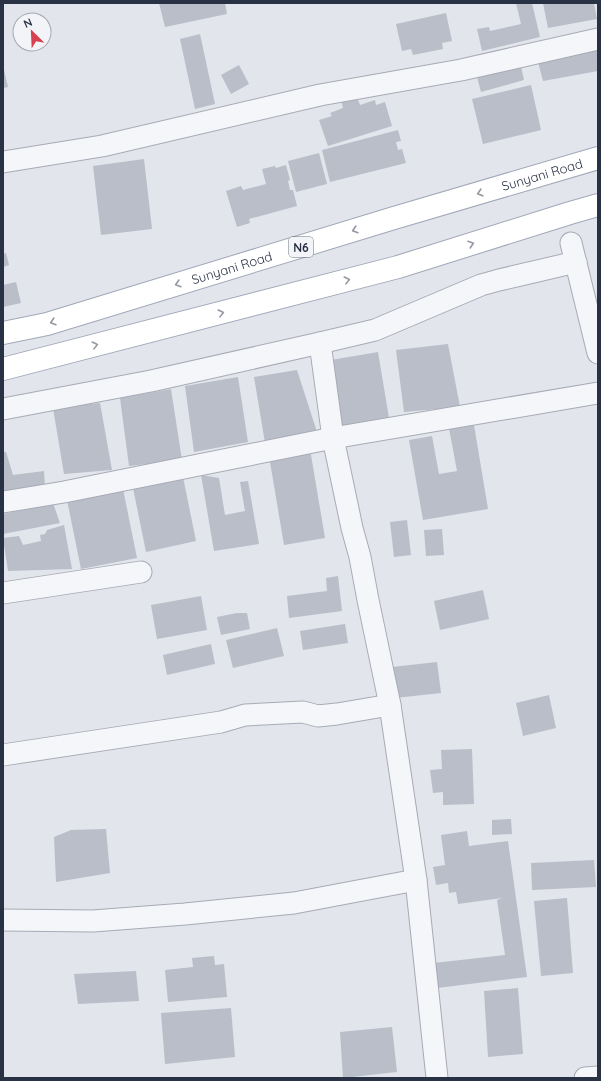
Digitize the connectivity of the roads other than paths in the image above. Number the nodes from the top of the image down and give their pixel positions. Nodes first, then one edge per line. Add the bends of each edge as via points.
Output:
1 (598, 39) edge
2 (598, 158) edge
3 (3, 162) edge
4 (598, 206) edge
5 (581, 265) edge
6 (3, 333) edge
7 (320, 343) junction
8 (598, 353) edge
9 (3, 369) edge
10 (598, 393) edge
11 (3, 409) edge
12 (333, 438) junction
13 (3, 502) edge
14 (141, 572) dead end
15 (3, 593) edge
16 (390, 705) junction
17 (3, 755) edge
18 (416, 880) junction
19 (3, 920) edge
20 (598, 1077) edge
21 (437, 1078) edge
22 (585, 1078) edge

1 - 3 street via 461,70 320,95 102,146
2 -> 6 main road, Sunyani Road / N6 via 47,324
9 -> 4 main road via 398,267
5 - 7 street via 487,283 375,330
5 - 8 street
7 - 11 street via 151,381
7 - 12 street
10 - 12 street
12 - 13 street
12 - 16 street
14 - 15 street
16 - 17 street via 318,716 303,712 245,715 221,722
16 - 18 street
18 - 19 street via 294,903 185,914 93,921
18 - 21 street
20 - 22 street

